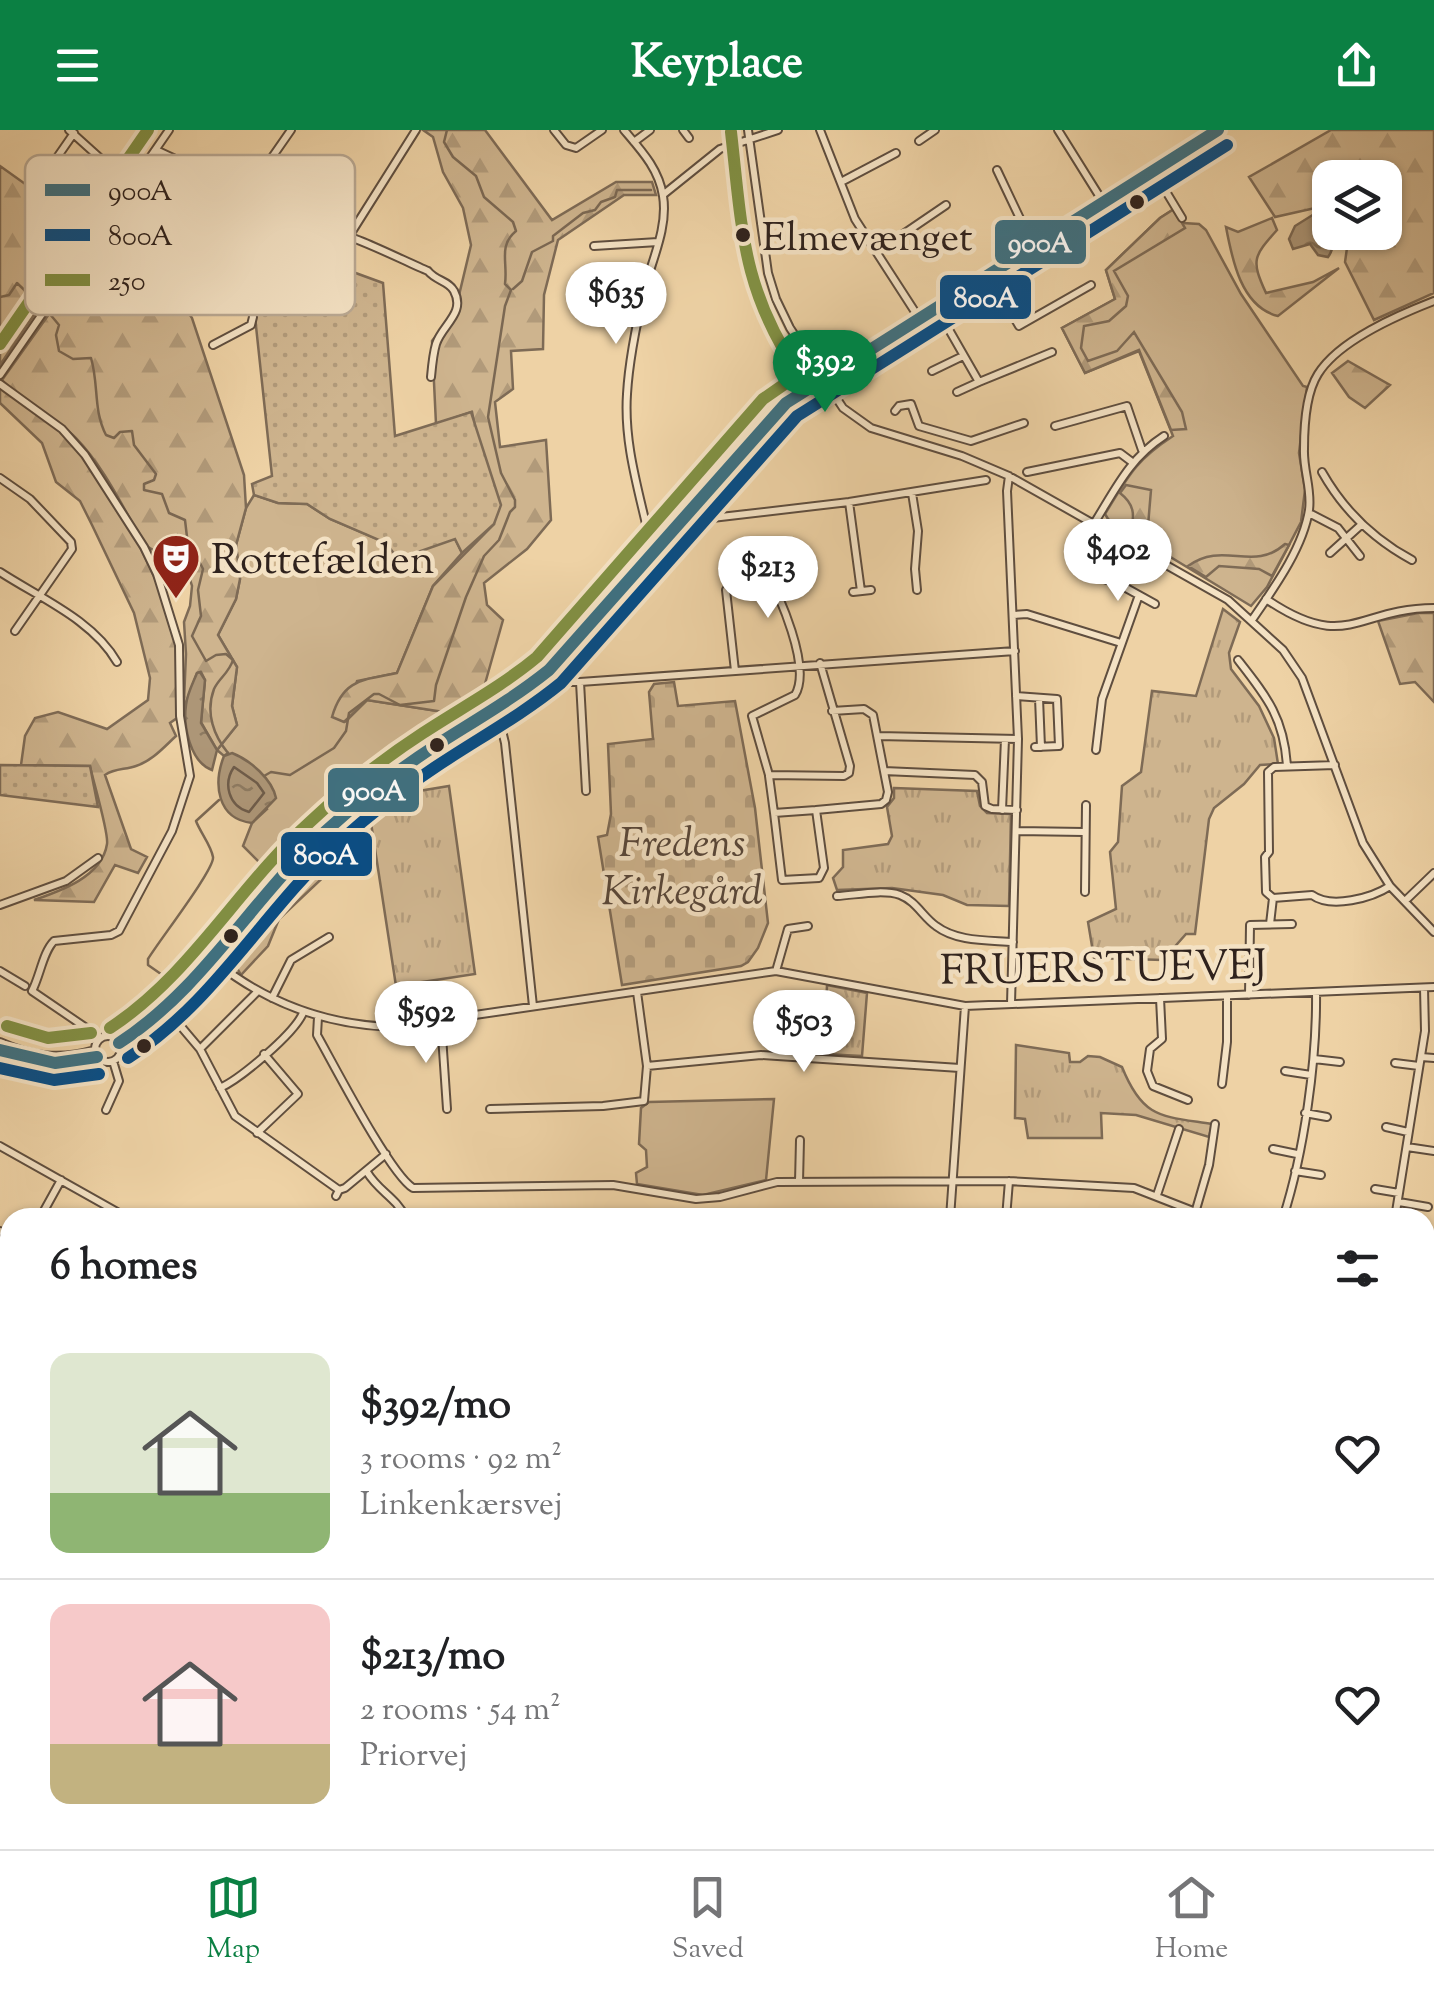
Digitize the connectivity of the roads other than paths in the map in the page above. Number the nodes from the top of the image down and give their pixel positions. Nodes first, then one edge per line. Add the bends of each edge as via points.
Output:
1 (169, 130) edge
2 (291, 130) edge
3 (416, 130) edge
4 (554, 130) edge
5 (602, 130) edge
6 (624, 130) edge
7 (650, 130) edge
8 (683, 130) edge
9 (778, 130) edge
10 (820, 130) edge
11 (935, 130) edge
12 (1058, 130) edge
13 (1218, 130) edge
14 (72, 132) edge
15 (748, 135) edge
16 (689, 138) dead end
17 (919, 141) dead end
18 (634, 142) junction
19 (156, 150) junction
20 (896, 153) dead end
21 (57, 155) edge
22 (97, 155) edge
23 (153, 155) edge
24 (167, 155) edge
25 (274, 155) edge
26 (997, 170) dead end
27 (1153, 170) junction
28 (841, 182) junction
29 (663, 195) junction
30 (1103, 202) junction
31 (946, 206) dead end
32 (1182, 218) dead end
33 (355, 227) edge
34 (355, 238) edge
35 (658, 242) junction
36 (594, 246) dead end
37 (1033, 246) junction
38 (876, 252) junction
39 (989, 274) junction
40 (1091, 284) dead end
41 (1434, 301) edge
42 (936, 307) junction
43 (42, 315) edge
44 (254, 315) edge
45 (919, 318) junction
46 (213, 345) dead end
47 (1052, 352) dead end
48 (963, 356) junction
49 (932, 371) dead end
50 (0, 375) edge
51 (430, 377) dead end
52 (823, 379) junction
53 (979, 382) junction
54 (0, 384) edge
55 (957, 392) dead end
56 (895, 411) dead end
57 (1024, 423) dead end
58 (1055, 426) dead end
59 (943, 434) junction
60 (1164, 436) dead end
61 (938, 449) junction
62 (1142, 450) junction
63 (1132, 462) junction
64 (1028, 472) dead end
65 (1322, 472) dead end
66 (1010, 476) junction
67 (0, 478) edge
68 (986, 480) dead end
69 (912, 493) junction
70 (849, 502) junction
71 (692, 508) junction
72 (1309, 513) junction
73 (1095, 522) junction
74 (1360, 524) junction
75 (1348, 537) junction
76 (661, 544) junction
77 (1330, 553) dead end
78 (1360, 556) dead end
79 (1412, 560) dead end
80 (764, 568) junction
81 (813, 568) dead end
82 (0, 572) edge
83 (1094, 576) dead end
84 (871, 590) dead end
85 (917, 590) dead end
86 (1139, 595) junction
87 (39, 597) junction
88 (1266, 600) junction
89 (1154, 604) dead end
90 (1434, 608) edge
91 (1013, 615) junction
92 (1252, 620) junction
93 (16, 631) dead end
94 (1122, 643) junction
95 (1014, 651) junction
96 (1238, 660) dead end
97 (117, 662) dead end
98 (820, 664) junction
99 (799, 666) junction
100 (549, 670) junction
101 (735, 671) junction
102 (580, 682) junction
103 (1016, 696) junction
104 (1039, 698) junction
105 (497, 710) junction
106 (832, 710) junction
107 (878, 736) junction
108 (1006, 738) junction
109 (1018, 738) junction
110 (1096, 750) dead end
111 (1334, 765) junction
112 (1287, 766) junction
113 (884, 771) junction
114 (769, 775) junction
115 (586, 791) dead end
116 (1086, 805) dead end
117 (816, 810) junction
118 (1002, 810) junction
119 (1017, 810) junction
120 (774, 814) junction
121 (1016, 831) junction
122 (1084, 832) junction
123 (98, 858) dead end
124 (1434, 874) edge
125 (1390, 886) junction
126 (1085, 892) dead end
127 (837, 896) dead end
128 (1273, 898) junction
129 (1406, 900) junction
130 (0, 905) edge
131 (1270, 924) junction
132 (1292, 924) dead end
133 (808, 926) dead end
134 (1434, 932) edge
135 (329, 937) dead end
136 (1013, 942) junction
137 (213, 960) junction
138 (0, 971) edge
139 (776, 972) junction
140 (1434, 987) edge
141 (1424, 988) junction
142 (28, 989) junction
143 (258, 992) junction
144 (637, 992) junction
145 (1316, 992) junction
146 (1249, 995) junction
147 (1227, 996) junction
148 (272, 998) junction
149 (1160, 998) junction
150 (1010, 1004) junction
151 (533, 1006) junction
152 (964, 1006) junction
153 (303, 1013) junction
154 (173, 1017) dead end
155 (318, 1017) junction
156 (440, 1021) junction
157 (101, 1038) junction
158 (119, 1043) junction
159 (5, 1048) edge
160 (200, 1049) junction
161 (96, 1054) junction
162 (264, 1054) junction
163 (1314, 1058) junction
164 (1434, 1058) edge
165 (113, 1061) junction
166 (1340, 1062) dead end
167 (1395, 1062) dead end
168 (1420, 1062) junction
169 (647, 1066) junction
170 (960, 1068) junction
171 (0, 1070) edge
172 (1285, 1071) dead end
173 (1311, 1074) junction
174 (1222, 1084) dead end
175 (220, 1088) junction
176 (1188, 1100) dead end
177 (490, 1108) dead end
178 (447, 1109) dead end
179 (106, 1110) dead end
180 (1304, 1113) junction
181 (1327, 1117) dead end
182 (1215, 1124) dead end
183 (1386, 1127) dead end
184 (1178, 1128) dead end
185 (1408, 1132) junction
186 (257, 1133) junction
187 (800, 1140) dead end
188 (0, 1146) edge
189 (1407, 1147) junction
190 (1272, 1149) dead end
191 (1434, 1151) edge
192 (386, 1154) junction
193 (1297, 1154) junction
194 (1295, 1171) junction
195 (367, 1172) junction
196 (1320, 1175) dead end
197 (62, 1180) junction
198 (952, 1180) junction
199 (1009, 1181) junction
200 (799, 1182) junction
201 (1375, 1189) dead end
202 (1157, 1195) junction
203 (1399, 1197) junction
204 (1428, 1207) dead end
205 (48, 1208) edge
206 (111, 1208) edge
207 (401, 1208) edge
208 (951, 1208) edge
209 (1007, 1208) edge
210 (1184, 1208) edge
211 (1196, 1208) edge
212 (1286, 1208) edge
213 (1397, 1208) edge

1 - 19 street
2 - 25 street
3 - 33 street
4 - 5 street via 576,148
6 - 18 street
7 - 18 street
8 - 16 street
9 - 15 street
10 - 28 street
11 - 17 street
12 - 30 street
13 - 27 street
14 - 21 street
14 - 22 street
15 - 29 street via 712,154
15 - 52 street via 776,300
18 - 29 street
19 - 23 street
19 - 24 street
20 - 28 street
26 - 37 street
27 - 30 street
27 - 32 street
28 - 38 street
29 - 35 street
30 - 37 street
31 - 38 street
34 - 51 street via 428,271 456,294 456,315 437,341
35 - 36 street
35 - 76 street via 643,296 626,420 646,524
37 - 39 street
38 - 45 street
39 - 40 street via 1019,326
39 - 42 street
41 - 72 street via 1370,329 1319,371 1304,435
42 - 45 street
42 - 48 street
43 - 50 street
44 - 46 street via 251,325
45 - 52 street
47 - 53 street
48 - 49 street
48 - 53 street
52 - 61 street via 860,422
52 - 71 street via 776,411
53 - 55 street
54 - 142 street via 73,439 150,560 179,646 181,728 190,766 172,831 125,924 112,935 54,941 43,972
56 - 59 street via 911,404 918,426
57 - 59 street via 972,441
58 - 62 street via 1128,406
59 - 61 street
60 - 62 street
61 - 66 street
62 - 63 street
63 - 64 street via 1120,453
63 - 73 street
65 - 74 street
66 - 73 street
66 - 91 street
67 - 87 street via 71,542
68 - 69 street
69 - 70 street
69 - 85 street
70 - 71 street via 712,518
70 - 84 street via 857,592
71 - 76 street
72 - 75 street
72 - 88 street
73 - 92 street
74 - 75 street
74 - 79 street
75 - 77 street
75 - 78 street
76 - 100 street
80 - 81 street via 812,562
80 - 99 street
80 - 101 street via 726,590
82 - 87 street
83 - 86 street
86 - 89 street
86 - 94 street
87 - 93 street
87 - 97 street via 91,631
88 - 90 street via 1305,622 1342,627
88 - 92 street
91 - 94 street
91 - 95 street
92 - 111 street via 1302,678
94 - 110 street via 1102,699
95 - 98 street
95 - 103 street
96 - 112 street via 1273,705
98 - 99 street
98 - 106 street
99 - 101 street
99 - 114 street via 796,695 752,716
100 - 102 street via 566,682
100 - 105 street
101 - 102 street
102 - 115 street
103 - 104 street
103 - 109 street
104 - 104 street via 1038,747 1059,746 1057,699
105 - 137 street via 356,804 274,881
105 - 151 street
106 - 107 street via 869,710
106 - 114 street via 849,773
107 - 108 street
107 - 113 street
108 - 109 street
108 - 118 street
109 - 119 street
111 - 112 street
111 - 125 street via 1362,843
112 - 128 street via 1268,772 1265,870 1266,892
113 - 117 street via 888,792 882,804
113 - 118 street via 974,775 982,782 985,806
114 - 120 street
116 - 122 street
117 - 120 street
117 - 120 street via 824,868 819,878 782,880
118 - 119 street
119 - 121 street
121 - 122 street
121 - 136 street
122 - 126 street
123 - 130 street via 66,881
124 - 129 street
125 - 128 street via 1373,898
125 - 129 street
127 - 136 street via 902,896 949,934
128 - 131 street
129 - 134 street
131 - 132 street
131 - 146 street via 1250,925
133 - 139 street via 788,929
135 - 148 street via 291,960
136 - 150 street
137 - 143 street, FRUERSTUEVEJ
137 - 158 street via 165,1010
138 - 142 street
139 - 144 street, FRUERSTUEVEJ
139 - 152 street, FRUERSTUEVEJ
140 - 141 street, FRUERSTUEVEJ
141 - 145 street, FRUERSTUEVEJ
141 - 168 street
142 - 157 street
143 - 148 street, FRUERSTUEVEJ
143 - 160 street
144 - 151 street, FRUERSTUEVEJ
144 - 169 street
145 - 146 street, FRUERSTUEVEJ
145 - 163 street
146 - 147 street, FRUERSTUEVEJ
147 - 149 street, FRUERSTUEVEJ
147 - 174 street
148 - 153 street, FRUERSTUEVEJ
149 - 150 street, FRUERSTUEVEJ
149 - 176 street via 1162,1039 1150,1049 1148,1071 1153,1086
150 - 152 street, FRUERSTUEVEJ
151 - 156 street, FRUERSTUEVEJ
152 - 170 street
153 - 155 street, FRUERSTUEVEJ
153 - 162 street
154 - 160 street
155 - 156 street, FRUERSTUEVEJ via 393,1028
155 - 192 street via 317,1035
156 - 178 street
157 - 158 street
157 - 161 street
158 - 165 street
159 - 161 street via 55,1063
159 - 171 street
160 - 175 street
161 - 165 street
162 - 175 street
162 - 186 street via 298,1094
163 - 166 street
163 - 173 street
164 - 168 street
165 - 179 street via 118,1085
167 - 168 street
168 - 185 street
169 - 170 street via 761,1055
169 - 177 street via 644,1101
170 - 198 street
172 - 173 street
173 - 180 street
175 - 186 street via 236,1116
180 - 181 street
180 - 193 street
182 - 211 street
183 - 185 street
184 - 202 street
185 - 189 street
186 - 195 street via 338,1193
187 - 200 street
188 - 197 street
189 - 191 street
189 - 203 street
190 - 193 street
192 - 195 street
192 - 200 street via 413,1188 613,1185 701,1199
193 - 194 street
194 - 196 street
194 - 212 street
195 - 207 street
197 - 205 street
197 - 206 street
198 - 199 street
198 - 200 street
198 - 208 street
199 - 202 street via 1118,1185
199 - 209 street
201 - 203 street
202 - 210 street
203 - 204 street
203 - 213 street

